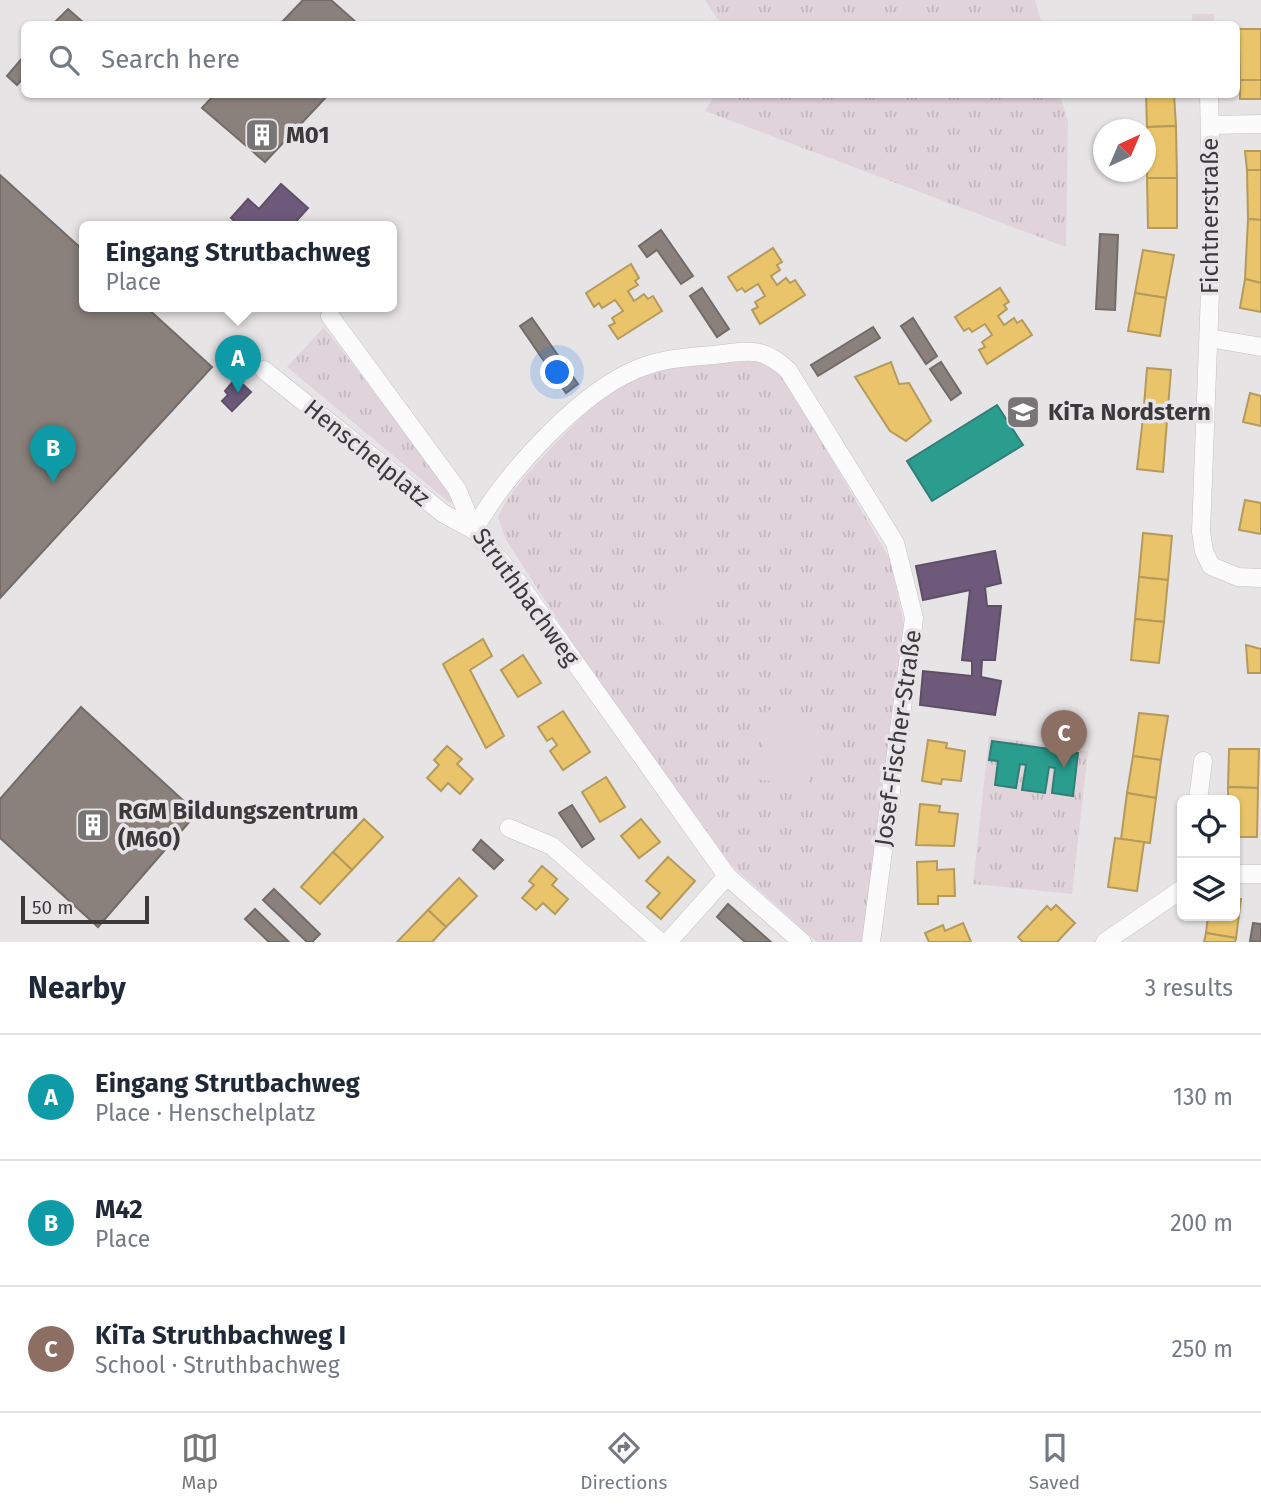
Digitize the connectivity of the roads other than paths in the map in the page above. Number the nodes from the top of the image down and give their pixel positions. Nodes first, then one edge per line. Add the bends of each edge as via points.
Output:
1 (1209, 98) edge
2 (1261, 124) edge
3 (1211, 125) junction
4 (330, 316) dead end
5 (1209, 338) junction
6 (1261, 347) edge
7 (264, 370) dead end
8 (474, 530) junction
9 (1261, 578) edge
10 (1203, 761) dead end
11 (1199, 795) edge
12 (509, 828) dead end
13 (1240, 874) edge
14 (1261, 874) edge
15 (727, 876) junction
16 (1177, 893) edge
17 (660, 942) edge
18 (668, 942) edge
19 (802, 942) edge
20 (871, 942) edge
21 (1105, 942) edge

1 - 3 street, Fichtnerstraße
2 - 3 street
3 - 5 street, Fichtnerstraße
4 - 8 street, Struthbachweg via 457,489
5 - 6 street
5 - 9 street, Fichtnerstraße via 1203,551 1210,566 1224,573
7 - 8 street, Henschelplatz via 444,514
8 - 15 street, Struthbachweg via 515,579
8 - 20 street, Josef-Fischer-Straße via 487,505 570,411 608,384 645,366 744,351 771,355 789,370 895,543 914,618
10 - 11 street
12 - 17 street via 552,846
13 - 14 street
15 - 18 street
15 - 19 street, Struthbachweg
16 - 21 street

